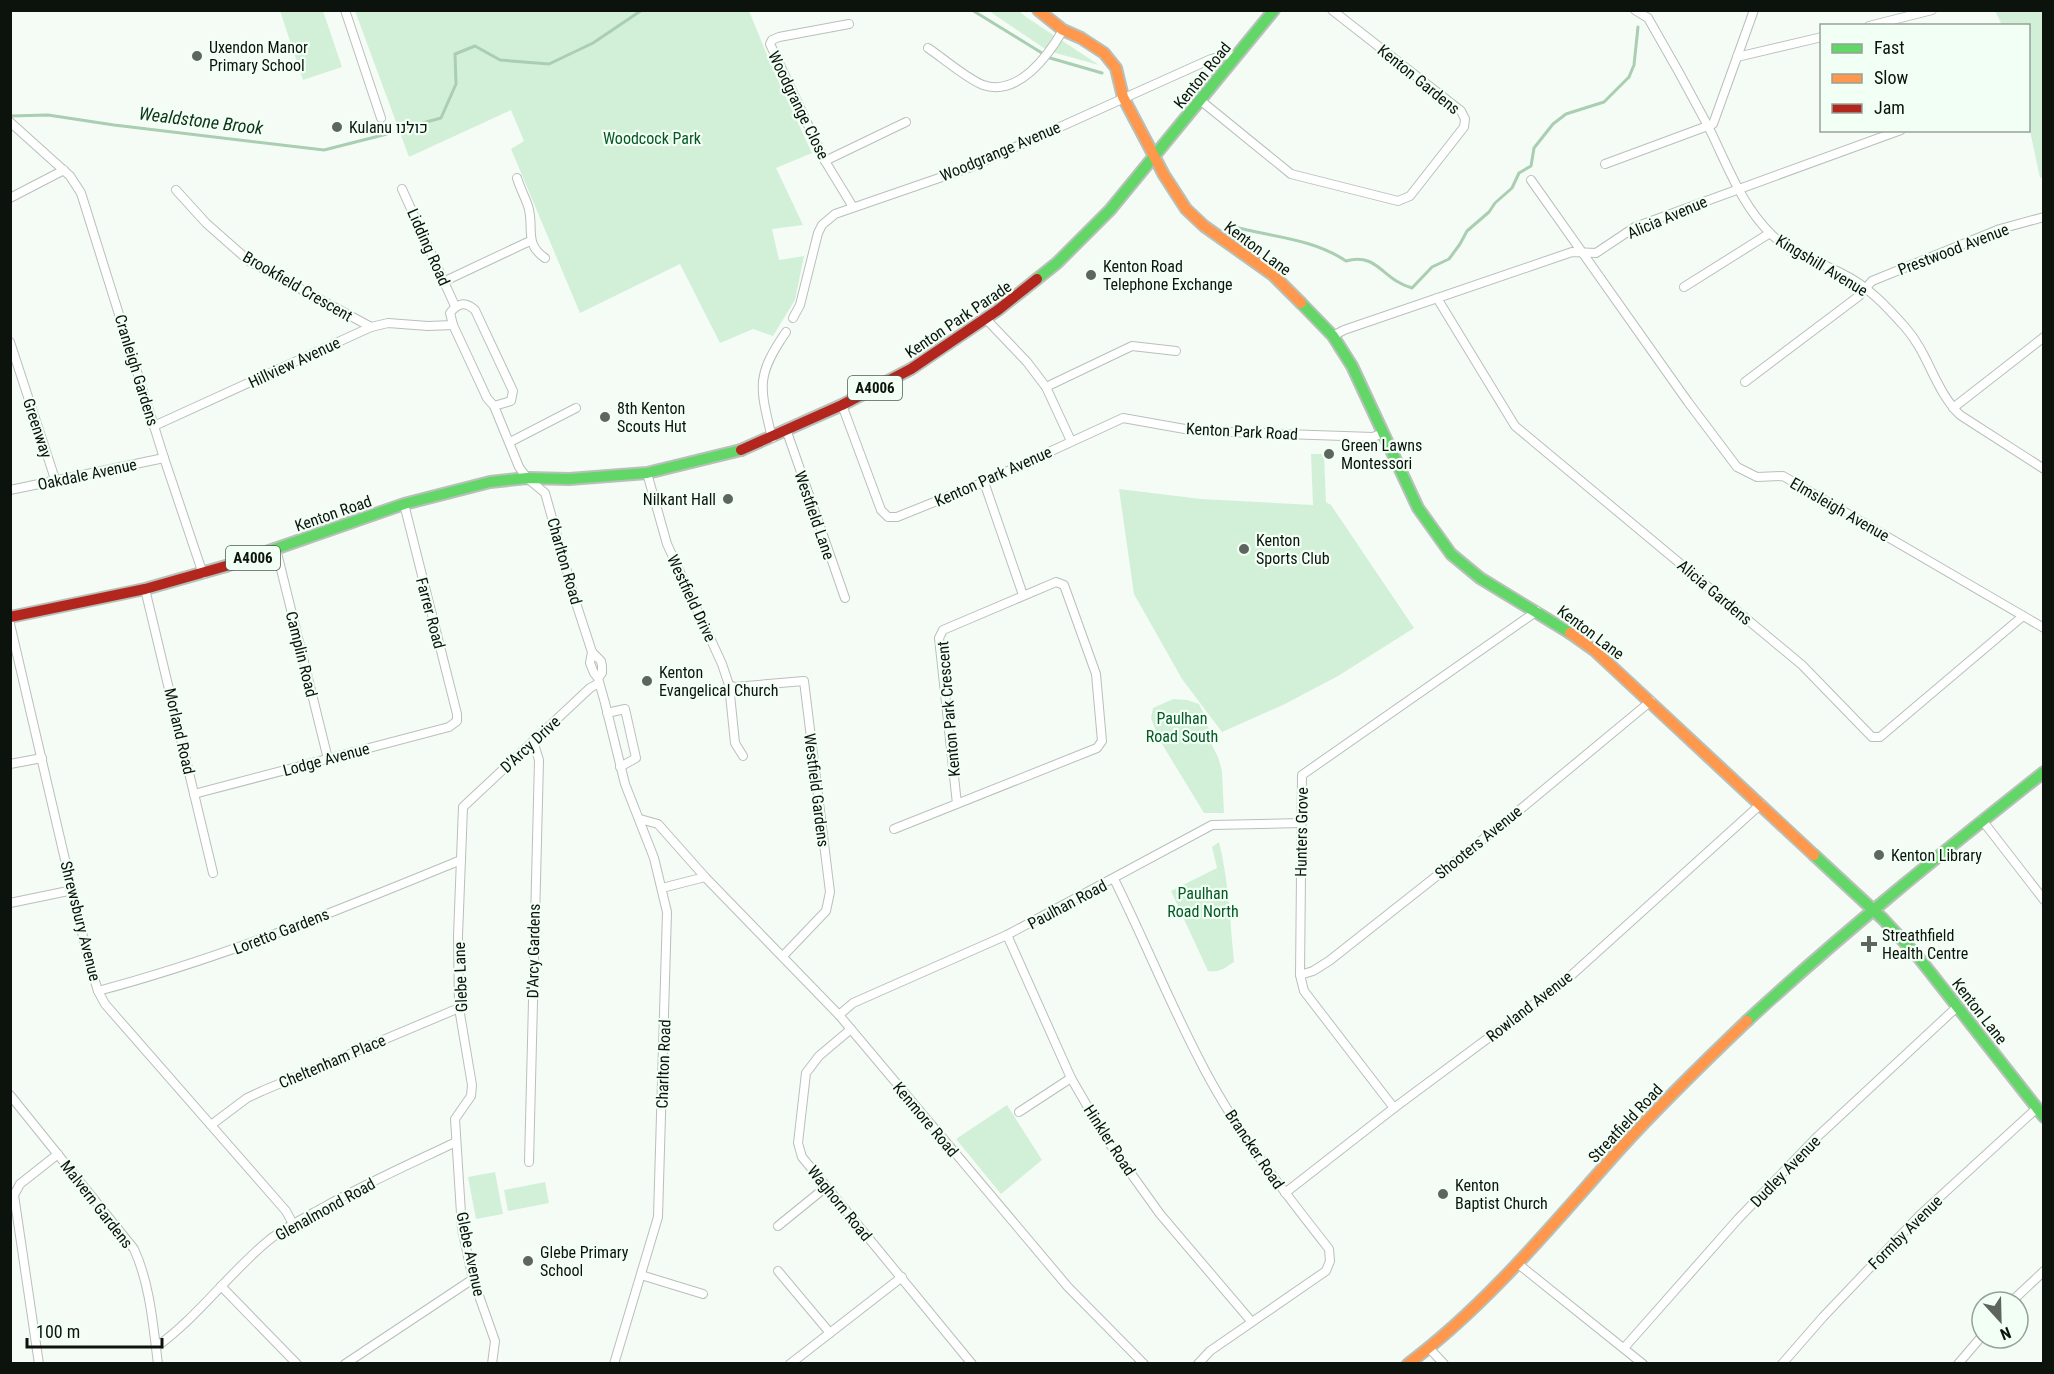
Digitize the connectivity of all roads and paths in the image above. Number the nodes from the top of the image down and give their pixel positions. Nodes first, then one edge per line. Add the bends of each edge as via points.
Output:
1 (345, 10) edge
2 (1038, 10) edge
3 (1274, 10) edge
4 (1332, 10) edge
5 (1635, 10) edge
6 (1754, 10) edge
7 (1932, 10) edge
8 (849, 24) dead end
9 (1877, 24) edge
10 (1063, 30) junction
11 (1820, 37) edge
12 (928, 48) dead end
13 (1237, 56) junction
14 (1737, 57) junction
15 (1123, 97) junction
16 (1200, 100) junction
17 (381, 118) dead end
18 (11, 122) edge
19 (906, 122) dead end
20 (1708, 127) junction
21 (1895, 132) edge
22 (1154, 158) junction
23 (825, 161) junction
24 (1605, 164) dead end
25 (64, 170) junction
26 (517, 178) dead end
27 (1532, 180) dead end
28 (1737, 188) junction
29 (402, 189) dead end
30 (176, 190) dead end
31 (10, 198) edge
32 (853, 207) junction
33 (2043, 217) edge
34 (1770, 233) junction
35 (530, 241) junction
36 (1582, 252) junction
37 (545, 258) dead end
38 (445, 281) junction
39 (1684, 287) dead end
40 (1866, 288) junction
41 (1437, 298) junction
42 (453, 309) junction
43 (793, 318) dead end
44 (986, 319) junction
45 (439, 324) junction
46 (453, 325) junction
47 (371, 327) junction
48 (786, 332) dead end
49 (1333, 336) junction
50 (2043, 337) edge
51 (10, 342) edge
52 (1176, 351) dead end
53 (1745, 382) dead end
54 (1046, 387) junction
55 (842, 405) junction
56 (494, 406) junction
57 (576, 408) dead end
58 (1953, 408) junction
59 (154, 426) junction
60 (787, 432) junction
61 (1383, 433) junction
62 (772, 438) junction
63 (1071, 441) junction
64 (510, 442) junction
65 (164, 458) junction
66 (2043, 469) edge
67 (647, 473) junction
68 (527, 477) junction
69 (55, 479) junction
70 (984, 482) junction
71 (10, 490) edge
72 (404, 504) junction
73 (276, 549) junction
74 (203, 574) junction
75 (145, 589) junction
76 (1023, 595) junction
77 (845, 598) dead end
78 (1537, 611) junction
79 (2023, 616) junction
80 (10, 617) edge
81 (10, 624) edge
82 (2043, 628) edge
83 (13, 647) edge
84 (598, 680) junction
85 (729, 685) junction
86 (1651, 701) junction
87 (607, 713) junction
88 (457, 721) joint
89 (533, 741) junction
90 (743, 756) dead end
91 (42, 758) junction
92 (328, 759) junction
93 (10, 764) edge
94 (620, 767) junction
95 (2043, 772) edge
96 (194, 794) junction
97 (957, 804) junction
98 (1761, 804) junction
99 (463, 807) joint
100 (640, 819) junction
101 (1982, 820) junction
102 (1301, 823) junction
103 (894, 829) dead end
104 (461, 860) junction
105 (213, 873) dead end
106 (705, 877) junction
107 (1114, 879) junction
108 (662, 888) junction
109 (73, 890) junction
110 (2043, 900) edge
111 (10, 903) edge
112 (1872, 909) junction
113 (1007, 935) junction
114 (783, 956) junction
115 (1300, 975) junction
116 (98, 992) junction
117 (1958, 1006) junction
118 (459, 1008) junction
119 (839, 1015) junction
120 (851, 1029) junction
121 (1071, 1078) junction
122 (10, 1095) edge
123 (1394, 1108) junction
124 (1019, 1112) dead end
125 (2040, 1113) edge
126 (211, 1125) junction
127 (456, 1142) junction
128 (58, 1154) junction
129 (529, 1162) dead end
130 (826, 1186) junction
131 (1285, 1193) junction
132 (293, 1224) junction
133 (778, 1226) dead end
134 (1517, 1263) junction
135 (778, 1271) dead end
136 (2043, 1271) edge
137 (641, 1275) junction
138 (902, 1277) junction
139 (472, 1279) junction
140 (221, 1286) junction
141 (2023, 1290) edge
142 (703, 1294) dead end
143 (1251, 1321) junction
144 (830, 1333) junction
145 (156, 1347) junction
146 (1430, 1348) junction
147 (1624, 1348) junction
148 (1970, 1350) edge
149 (39, 1364) edge
150 (158, 1364) edge
151 (297, 1364) edge
152 (345, 1364) edge
153 (492, 1364) edge
154 (614, 1364) edge
155 (790, 1364) edge
156 (972, 1364) edge
157 (1144, 1364) edge
158 (1198, 1364) edge
159 (1408, 1364) edge
160 (1444, 1364) edge
161 (1643, 1364) edge
162 (1782, 1364) edge
163 (1958, 1364) edge

1 - 17 street
2 - 10 street, Kenton Lane
3 - 13 street, Kenton Road / A4006
4 - 16 street, Kenton Gardens via 1465,118 1464,127 1410,196 1398,201 1291,174
5 - 20 street, Kingshill Avenue via 1648,18
6 - 14 street
7 - 9 street
8 - 23 street, Woodgrange Close via 779,37 770,44
10 - 12 street via 1029,74 1007,85 976,81
10 - 15 street, Kenton Lane via 1104,53 1116,68
11 - 14 street
13 - 15 street, Woodgrange Avenue via 1211,59
13 - 16 street, Kenton Road / A4006
14 - 20 street via 1713,124
15 - 22 street, Kenton Lane
15 - 32 street, Woodgrange Avenue via 971,167
16 - 22 street, Kenton Road / A4006
18 - 25 street, Cranleigh Gardens
19 - 23 street
20 - 24 street
20 - 28 street, Kingshill Avenue
21 - 28 street, Alicia Avenue
22 - 44 street, Kenton Park Parade / A4006 via 1073,248
22 - 49 street, Kenton Lane via 1186,209 1273,275
23 - 32 street, Woodgrange Close
25 - 31 street
25 - 59 street, Cranleigh Gardens via 81,193
26 - 35 street via 528,206
27 - 36 street, Elmsleigh Avenue
28 - 34 street, Kingshill Avenue
28 - 36 street, Alicia Avenue via 1635,227 1596,253
29 - 38 street, Lidding Road
30 - 47 street, Brookfield Crescent via 249,261
32 - 43 street, Woodgrange Avenue via 822,225
33 - 40 street, Prestwood Avenue via 2000,229 1872,281
34 - 39 street
34 - 40 street, Kingshill Avenue via 1783,245
35 - 37 street
35 - 38 street
36 - 41 street, Alicia Avenue via 1572,252
36 - 79 street, Elmsleigh Avenue via 1737,467 1757,477 1783,476
38 - 42 street, Lidding Road
40 - 53 street, Prestwood Avenue
40 - 58 street, Kingshill Avenue via 1918,344 1935,382
41 - 49 street, Alicia Avenue
41 - 79 street, Alicia Gardens via 1515,426 1802,665 1872,737 1880,737
42 - 45 street
42 - 46 street, Lidding Road
42 - 56 street via 463,303 475,310 513,391 511,401
44 - 54 street, Kenton Park Avenue
44 - 55 street, Kenton Park Parade / A4006 via 911,369
45 - 46 street, Hillview Avenue
45 - 47 street, Hillview Avenue via 388,323
46 - 56 street, Lidding Road
47 - 59 street, Hillview Avenue
48 - 62 street via 764,371 762,387
49 - 61 street, Kenton Lane via 1352,366
50 - 58 street
51 - 69 street, Greenway
52 - 54 street via 1132,346
54 - 63 street, Kenton Park Avenue
55 - 60 street, Kenton Park Parade / A4006
55 - 70 street, Kenton Park Avenue via 881,510 888,517 897,517
56 - 64 street, Charlton Road
57 - 64 street
58 - 66 street, Kingshill Avenue
59 - 65 street, Cranleigh Gardens
60 - 62 street, Kenton Park Parade / A4006
60 - 77 street, Westfield Lane
61 - 63 street, Kenton Park Road via 1373,437 1196,430 1123,418
61 - 78 street, Kenton Lane via 1418,508 1451,554 1480,578
62 - 67 street, Kenton Park Parade / A4006 via 736,452
63 - 70 street, Kenton Park Avenue
64 - 68 street, Charlton Road via 519,468
65 - 69 street, Oakdale Avenue
65 - 74 street, Cranleigh Gardens
67 - 68 street, Kenton Park Parade / A4006 via 569,479
67 - 85 street, Westfield Drive via 667,544
68 - 72 street, Kenton Road / A4006 via 490,482
68 - 84 street, Charlton Road via 545,493 592,652 590,663
69 - 71 street, Oakdale Avenue
70 - 76 street
72 - 73 street, Kenton Road / A4006
72 - 88 street, Farrer Road
73 - 74 street, Kenton Road / A4006
73 - 92 street, Camplin Road
74 - 75 street, Kenton Road / A4006
75 - 80 street, Kenton Road / A4006
75 - 96 street, Morland Road
76 - 97 street, Kenton Park Crescent via 943,630 939,638
76 - 97 street, Kenton Park Crescent via 1056,582 1064,585 1096,674 1102,741 1097,748
78 - 86 street, Kenton Lane via 1594,650
78 - 102 street, Hunters Grove via 1302,775
79 - 82 street, Elmsleigh Avenue
81 - 83 street, Shrewsbury Avenue
83 - 91 street, Shrewsbury Avenue
84 - 87 street, Charlton Road
84 - 89 street, D'Arcy Drive
85 - 90 street, Westfield Drive via 735,743
85 - 114 street, Westfield Gardens via 804,681 829,902 826,911
86 - 98 street, Kenton Lane
86 - 115 street, Shooters Avenue via 1329,961
87 - 94 street, Charlton Road
87 - 94 street via 625,709 636,758
88 - 92 street, Lodge Avenue via 449,727
89 - 99 street, D'Arcy Drive
89 - 129 street, D'Arcy Gardens via 539,760
91 - 93 street
91 - 109 street, Shrewsbury Avenue
92 - 96 street, Lodge Avenue
94 - 100 street, Charlton Road
95 - 101 street, Streatfield Road
96 - 105 street, Morland Road
97 - 103 street, Kenton Park Crescent
98 - 112 street, Kenton Lane
98 - 123 street, Rowland Avenue via 1564,981
99 - 104 street, Glebe Lane
100 - 106 street, Kenmore Road via 658,825
100 - 108 street, Charlton Road
101 - 110 street
101 - 112 street, Streatfield Road
102 - 107 street, Paulhan Road via 1212,825
102 - 115 street, Hunters Grove
104 - 116 street, Loretto Gardens via 289,930
104 - 118 street, Glebe Lane
106 - 108 street
106 - 114 street, Kenmore Road
107 - 113 street, Paulhan Road
107 - 131 street, Brancker Road via 1197,1056 1244,1137
108 - 137 street, Charlton Road via 667,932 660,1195 658,1217
109 - 111 street
109 - 116 street, Shrewsbury Avenue
112 - 117 street, Kenton Lane via 1919,957
112 - 134 street, Streatfield Road via 1673,1093
113 - 119 street, Paulhan Road via 853,1003
113 - 121 street, Hinkler Road
114 - 119 street, Kenmore Road
115 - 123 street, Hunters Grove via 1304,991
116 - 126 street, Shrewsbury Avenue
117 - 125 street, Kenton Lane
117 - 147 street, Dudley Avenue via 1816,1138
118 - 126 street, Cheltenham Place via 247,1098
118 - 127 street, Glebe Lane via 472,1084 471,1096 455,1119
119 - 120 street, Kenmore Road
120 - 130 street, Waghorn Road via 819,1056 806,1073 798,1143 802,1156
120 - 157 street, Kenmore Road via 1068,1287
121 - 124 street
121 - 143 street, Hinkler Road via 1122,1163
122 - 128 street, Malvern Gardens
123 - 131 street, Rowland Avenue
125 - 162 street, Formby Avenue via 1920,1215
126 - 132 street, Shrewsbury Avenue
127 - 132 street, Glenalmond Road
127 - 139 street, Glebe Avenue via 462,1229
128 - 145 street, Malvern Gardens via 134,1249 146,1283
128 - 149 street via 20,1184 14,1195
130 - 133 street
130 - 138 street, Waghorn Road
131 - 143 street, Brancker Road via 1329,1250 1330,1261 1326,1271
132 - 140 street, Glenalmond Road via 269,1240
134 - 146 street, Streatfield Road via 1470,1314
134 - 147 street
135 - 144 street
136 - 141 street
137 - 142 street
137 - 154 street, Charlton Road
138 - 144 street
138 - 156 street, Waghorn Road
139 - 152 street
139 - 153 street, Glebe Avenue via 495,1341
140 - 145 street, Glenalmond Road via 176,1333
140 - 151 street
143 - 158 street, Brancker Road
144 - 155 street
145 - 150 street, Malvern Gardens
146 - 159 street, Streatfield Road
146 - 160 street
147 - 161 street
148 - 163 street

